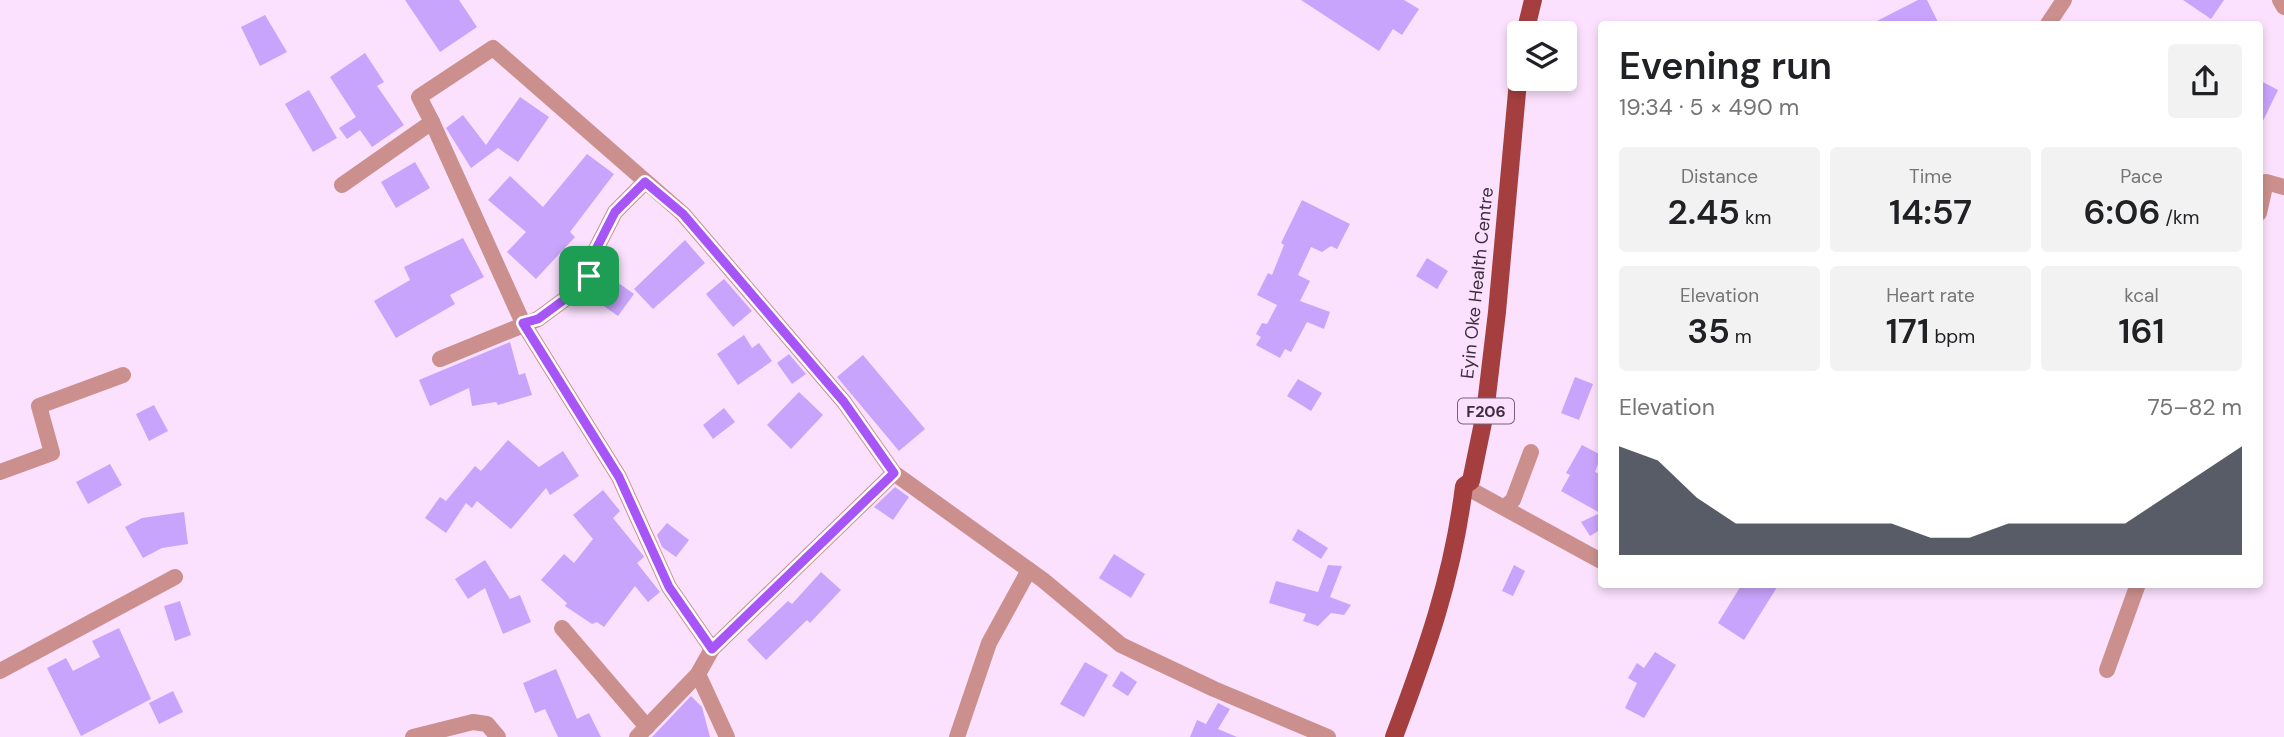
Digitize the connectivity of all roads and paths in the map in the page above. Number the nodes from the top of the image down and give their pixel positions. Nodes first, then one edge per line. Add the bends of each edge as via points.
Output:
1 (1533, 0) edge
2 (2064, 0) edge
3 (2280, 0) edge
4 (2284, 6) edge
5 (1528, 21) edge
6 (2050, 21) edge
7 (1517, 91) edge
8 (432, 122) junction
9 (645, 182) junction
10 (342, 185) dead end
11 (2284, 187) edge
12 (2263, 195) edge
13 (523, 323) junction
14 (440, 359) dead end
15 (123, 375) dead end
16 (1531, 452) dead end
17 (0, 472) edge
18 (894, 473) junction
19 (1464, 486) junction
20 (1506, 506) junction
21 (1598, 559) edge
22 (1029, 569) junction
23 (175, 577) dead end
24 (2137, 588) edge
25 (562, 628) dead end
26 (712, 649) junction
27 (2107, 670) dead end
28 (0, 671) edge
29 (698, 674) junction
30 (642, 732) edge
31 (413, 737) edge
32 (498, 737) edge
33 (727, 737) edge
34 (957, 737) edge
35 (1328, 737) edge
36 (1394, 737) edge

1 - 5 main road
2 - 6 street
3 - 4 street
7 - 19 main road, Eyin Oke Health Centre / F206 via 1485,413 1471,481
8 - 9 street via 419,97 493,48
8 - 10 street
8 - 13 street
9 - 13 street via 615,212 584,285 538,319
9 - 18 street via 683,214 844,402
11 - 12 street via 2266,182
13 - 14 street
13 - 26 street via 619,477 669,587
15 - 17 street via 39,406 52,453
16 - 20 street via 1513,500
18 - 22 street
18 - 26 street
19 - 20 street
19 - 36 main road, Eyin Oke Health Centre / F206 via 1457,543 1434,629
20 - 21 street
22 - 34 street via 989,643
22 - 35 street via 1121,645
23 - 28 street
24 - 27 street
25 - 30 street
26 - 29 street
29 - 30 street
29 - 33 street
31 - 32 street via 473,722 487,724

